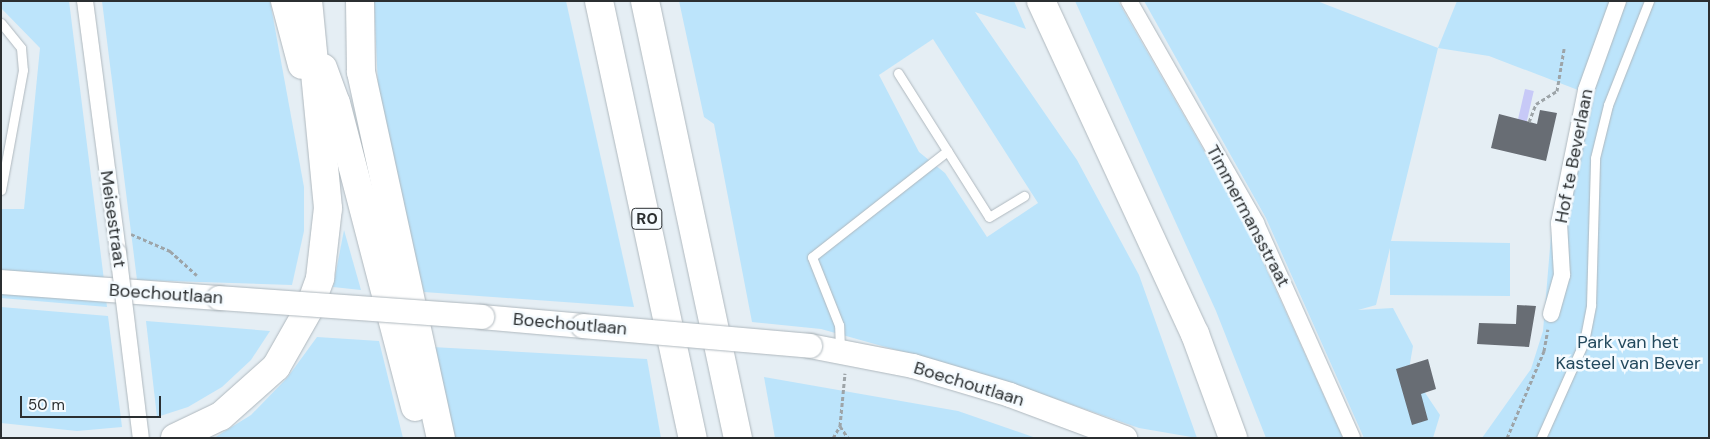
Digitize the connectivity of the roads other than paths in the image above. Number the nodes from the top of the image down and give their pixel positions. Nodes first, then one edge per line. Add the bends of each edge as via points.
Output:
1 (86, 1) edge
2 (285, 1) edge
3 (308, 1) edge
4 (360, 1) edge
5 (600, 1) edge
6 (645, 1) edge
7 (1041, 1) edge
8 (1129, 1) edge
9 (1618, 1) edge
10 (1649, 1) edge
11 (1, 23) edge
12 (314, 45) junction
13 (898, 73) dead end
14 (318, 122) junction
15 (947, 151) junction
16 (1, 190) edge
17 (1024, 196) dead end
18 (1, 282) edge
19 (1551, 314) road end
20 (842, 361) junction
21 (141, 438) edge
22 (175, 438) edge
23 (423, 438) edge
24 (441, 438) edge
25 (693, 438) edge
26 (738, 438) edge
27 (1125, 438) edge
28 (1233, 438) edge
29 (1352, 438) edge
30 (1541, 438) edge

1 - 21 street, Meisestraat, bridge
2 - 14 highway
3 - 12 highway
4 - 24 highway via 361,72
5 - 25 highway, R0
6 - 26 highway, R0
7 - 28 highway via 1195,334
8 - 29 street, Timmermansstraat via 1256,223
9 - 19 street, Hof te Beverlaan via 1586,90 1559,223 1562,275
10 - 30 lane via 1608,105 1595,158 1591,305 1584,342
11 - 16 lane via 18,43 23,70
12 - 14 highway
12 - 23 highway via 336,103
13 - 15 lane
14 - 22 highway via 328,208 325,248 309,309 276,367 248,395 221,416
15 - 17 lane via 989,217
15 - 20 lane via 812,257 840,324
18 - 20 main road, Boechoutlaan, bridge via 482,317 810,346
20 - 27 main road, Boechoutlaan via 1010,395

